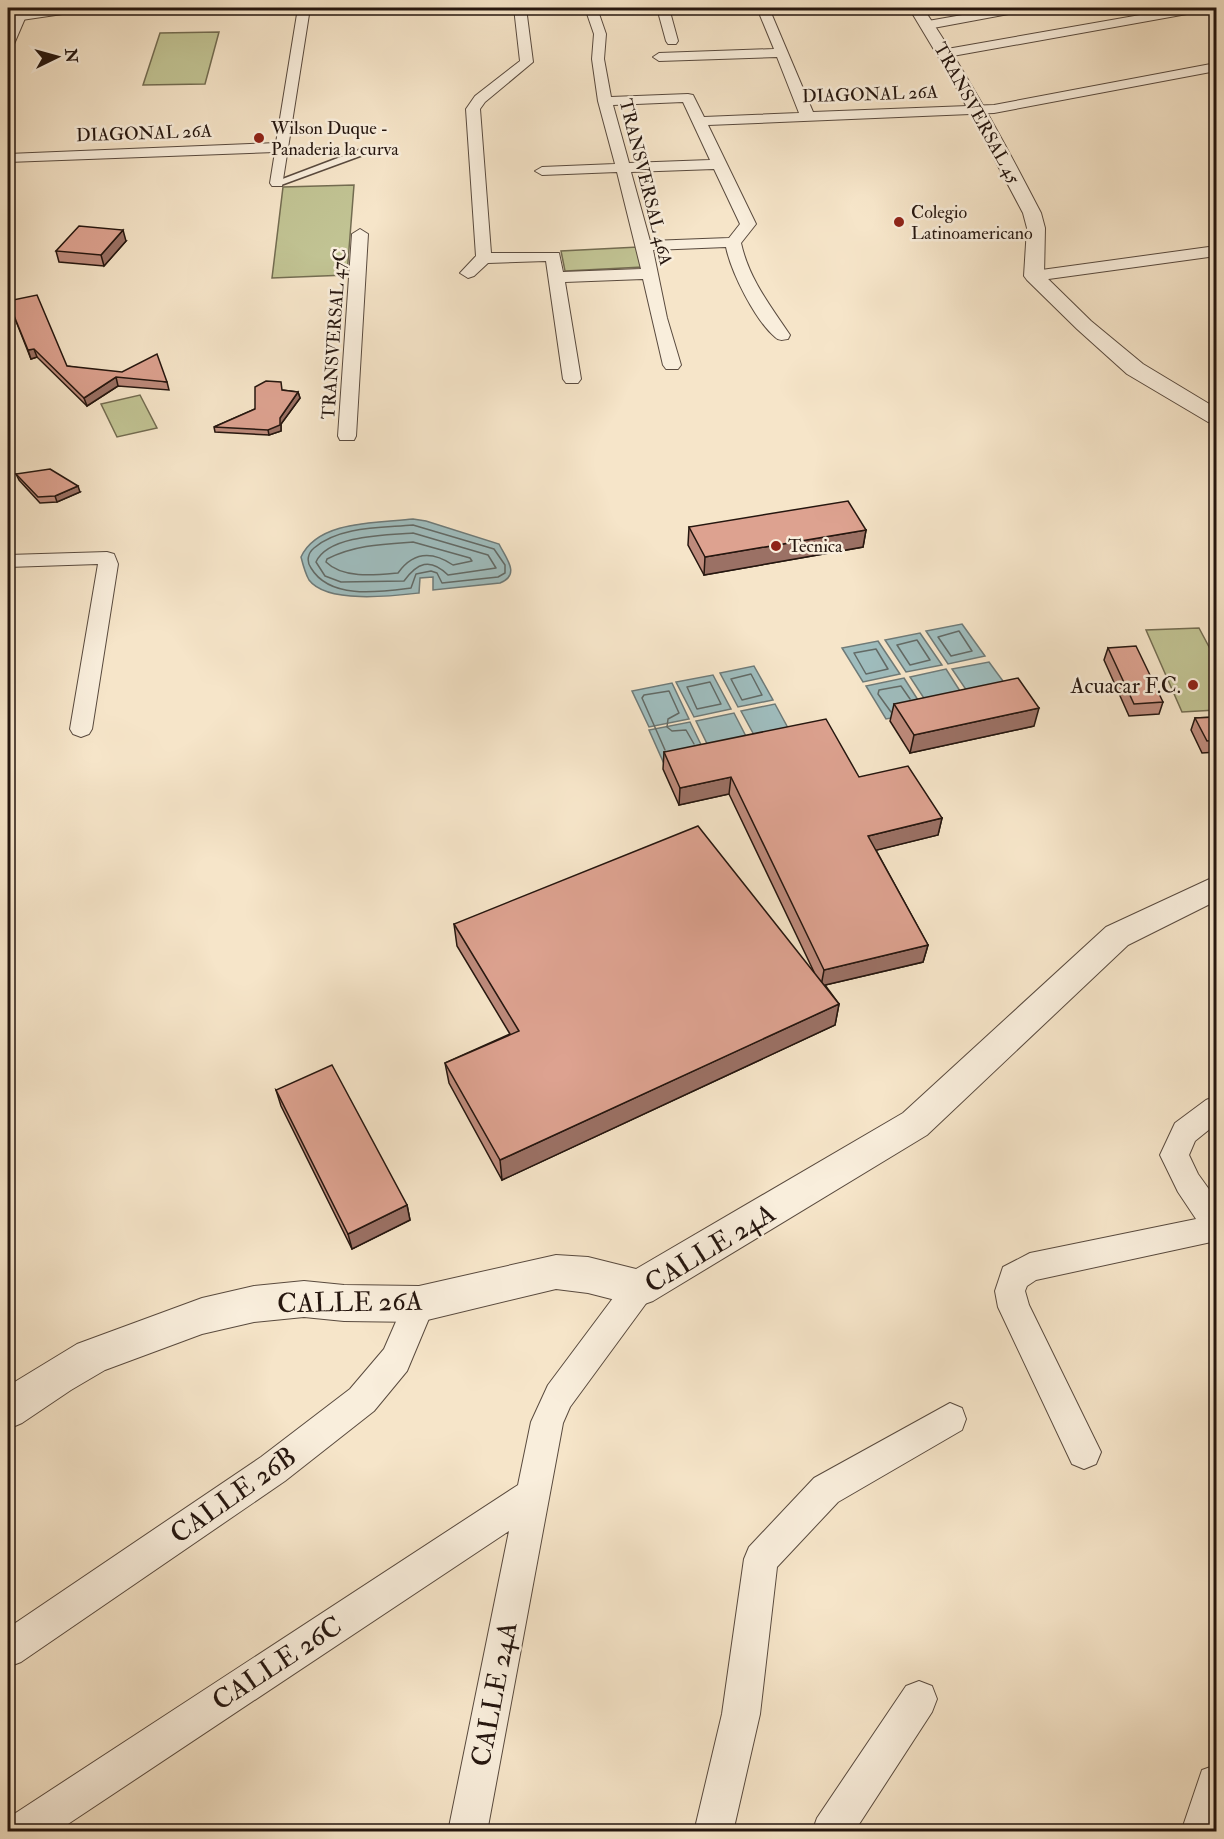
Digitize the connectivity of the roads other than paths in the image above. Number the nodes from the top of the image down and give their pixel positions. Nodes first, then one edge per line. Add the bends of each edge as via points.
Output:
1 (76, 8) edge
2 (304, 8) edge
3 (520, 8) edge
4 (591, 8) edge
5 (663, 8) edge
6 (763, 8) edge
7 (916, 8) edge
8 (1019, 8) edge
9 (1190, 8) edge
10 (14, 17) edge
11 (928, 25) junction
12 (672, 41) dead end
13 (8, 44) edge
14 (781, 53) junction
15 (947, 53) junction
16 (660, 57) dead end
17 (1216, 67) edge
18 (605, 101) junction
19 (980, 110) junction
20 (807, 115) junction
21 (700, 121) junction
22 (282, 147) junction
23 (368, 150) dead end
24 (8, 158) edge
25 (719, 164) junction
26 (623, 167) junction
27 (542, 171) dead end
28 (277, 183) joint
29 (360, 234) dead end
30 (733, 242) junction
31 (644, 246) junction
32 (1216, 251) edge
33 (484, 258) junction
34 (468, 273) dead end
35 (650, 274) junction
36 (1034, 276) junction
37 (557, 277) junction
38 (782, 335) dead end
39 (672, 365) dead end
40 (572, 379) dead end
41 (1216, 417) edge
42 (347, 436) dead end
43 (8, 561) edge
44 (81, 729) dead end
45 (1216, 888) edge
46 (1216, 1108) edge
47 (1216, 1223) edge
48 (1216, 1228) edge
49 (639, 1288) junction
50 (419, 1304) junction
51 (8, 1409) edge
52 (950, 1419) dead end
53 (1084, 1452) dead end
54 (534, 1494) junction
55 (8, 1649) edge
56 (919, 1699) dead end
57 (1216, 1784) edge
58 (21, 1832) edge
59 (467, 1832) edge
60 (713, 1832) edge
61 (831, 1832) edge
62 (1200, 1832) edge

1 - 10 street
2 - 22 street
3 - 33 street via 527,62 472,109
4 - 18 street, TRANSVERSAL 46A via 600,34 598,59
5 - 12 street
6 - 14 street
7 - 11 street, TRANSVERSAL 45
8 - 11 street
9 - 15 street
10 - 13 street
11 - 15 street, TRANSVERSAL 45
14 - 16 street
14 - 20 street
15 - 19 street, TRANSVERSAL 45
17 - 19 street, DIAGONAL 26A
18 - 21 street via 688,98
18 - 26 street, TRANSVERSAL 46A
19 - 20 street, DIAGONAL 26A
19 - 36 street, TRANSVERSAL 45 via 1032,213 1036,228
20 - 21 street, DIAGONAL 26A
21 - 25 street
22 - 24 street, DIAGONAL 26A
22 - 28 street
23 - 28 street
25 - 26 street
25 - 30 street via 748,224
26 - 27 street
26 - 31 street, TRANSVERSAL 46A
29 - 42 street, TRANSVERSAL 47C
30 - 31 street
30 - 38 street via 751,292
31 - 35 street, TRANSVERSAL 46A
32 - 36 street
33 - 34 street
33 - 37 street via 553,256
35 - 37 street
35 - 39 street, TRANSVERSAL 46A
36 - 41 street via 1136,369
37 - 40 street
43 - 44 street via 107,558
45 - 49 street, CALLE 24A via 1118,936 915,1124
46 - 47 street via 1185,1132 1174,1155
48 - 53 street via 1030,1268 1014,1277 1014,1307
49 - 50 street, CALLE 26A via 588,1275 556,1272
49 - 54 street, CALLE 24A via 559,1396 548,1422
50 - 51 street, CALLE 26A via 304,1299 254,1304 202,1316 91,1357
50 - 55 street, CALLE 26B via 396,1360 362,1400 273,1469
52 - 60 street via 826,1490 761,1559 741,1714
54 - 58 street, CALLE 26C
54 - 59 street, CALLE 24A
56 - 61 street
57 - 62 street

